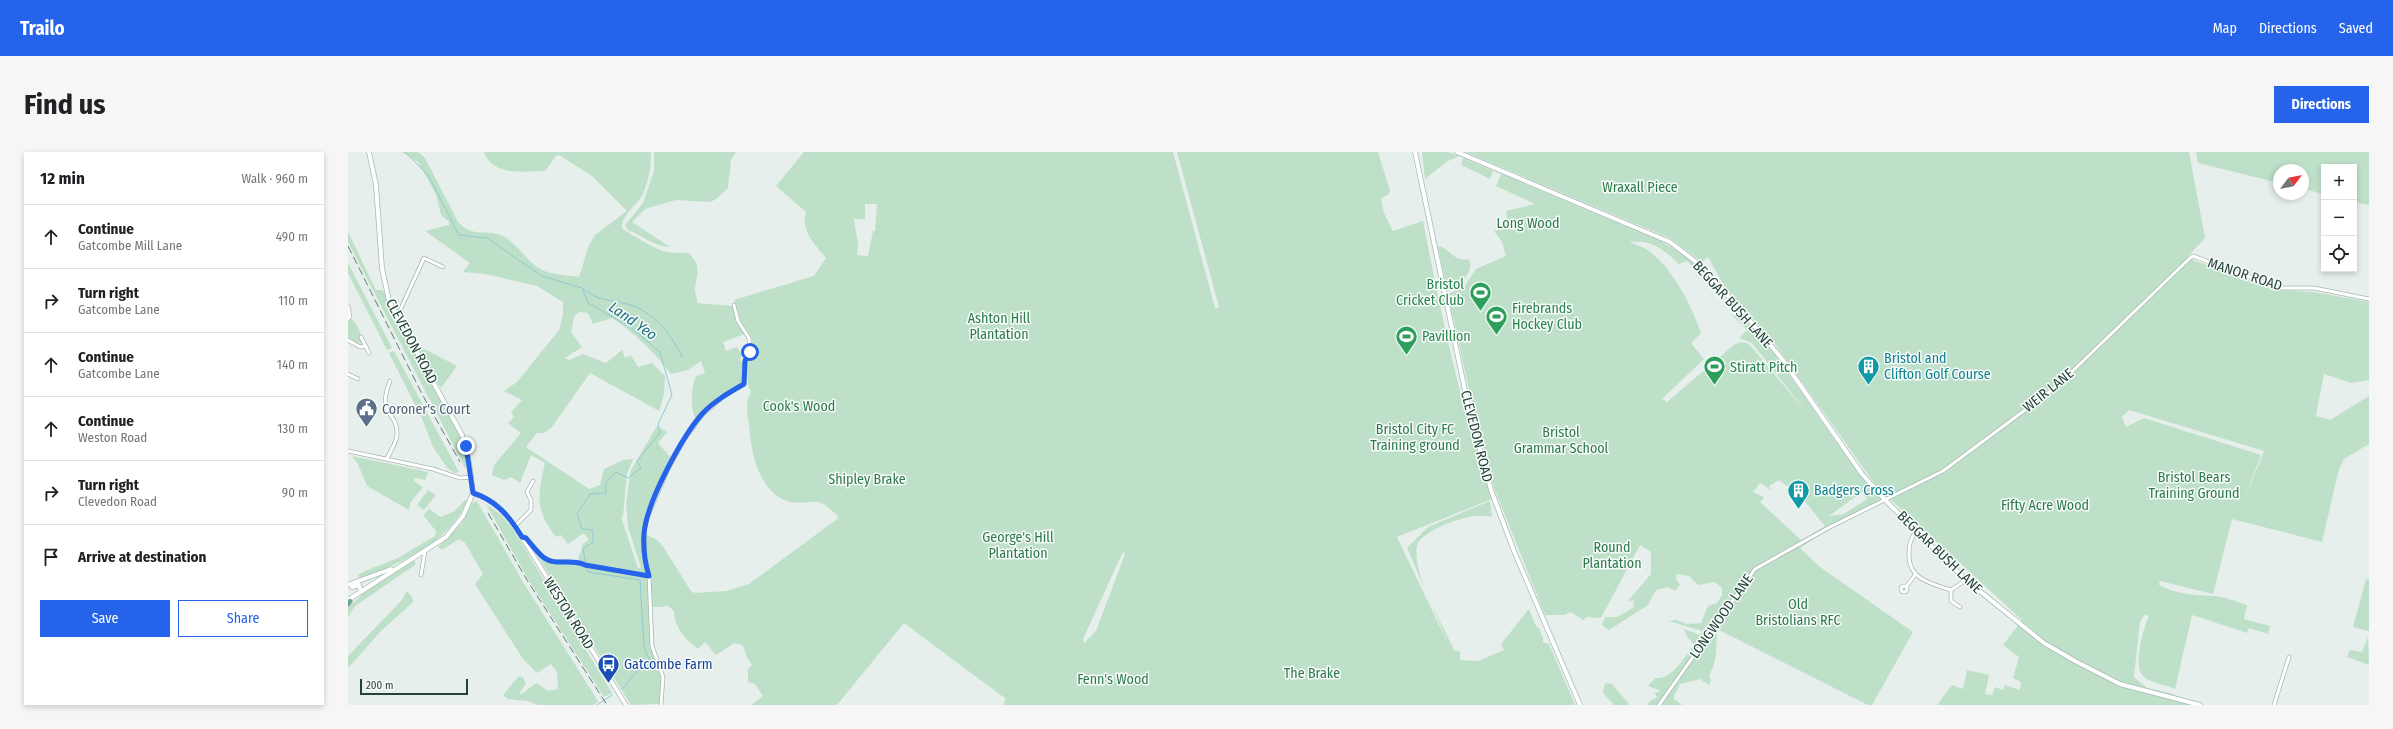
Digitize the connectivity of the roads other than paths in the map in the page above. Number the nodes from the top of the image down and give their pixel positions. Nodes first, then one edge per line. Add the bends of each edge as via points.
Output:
1 (369, 152) edge
2 (1416, 152) edge
3 (1457, 152) edge
4 (2193, 256) joint
5 (443, 267) dead end
6 (2369, 299) edge
7 (734, 305) dead end
8 (348, 306) edge
9 (396, 318) junction
10 (348, 319) edge
11 (361, 337) dead end
12 (348, 340) edge
13 (366, 346) junction
14 (369, 353) dead end
15 (348, 374) edge
16 (358, 379) dead end
17 (390, 381) dead end
18 (348, 451) edge
19 (387, 459) junction
20 (470, 477) junction
21 (533, 481) dead end
22 (473, 493) junction
23 (1885, 500) junction
24 (515, 526) junction
25 (1917, 530) junction
26 (522, 537) junction
27 (425, 551) junction
28 (402, 564) junction
29 (421, 575) dead end
30 (1915, 575) junction
31 (649, 576) junction
32 (1966, 580) junction
33 (348, 587) edge
34 (1906, 587) dead end
35 (1951, 590) junction
36 (361, 592) junction
37 (349, 602) edge
38 (1960, 607) dead end
39 (2289, 657) dead end
40 (626, 705) edge
41 (662, 705) edge
42 (1580, 705) edge
43 (1659, 705) edge
44 (2200, 705) edge
45 (2274, 705) edge

1 - 9 main road, CLEVEDON ROAD via 377,190 386,289
2 - 42 main road, CLEVEDON ROAD via 1470,414 1491,490
3 - 23 main road, BEGGAR BUSH LANE via 1670,242 1700,264 1782,360 1862,474
4 - 6 street, MANOR ROAD via 2279,288 2314,288
4 - 23 street, WEIR LANE via 2056,387 1943,471
5 - 9 street via 424,258
7 - 31 street via 738,321 749,338 750,352 745,361 744,384 724,396 703,414 684,440 667,471 653,502 644,533 645,561
8 - 10 street
9 - 20 main road, CLEVEDON ROAD via 458,426 466,446
11 - 13 street
12 - 13 street via 360,347
13 - 14 street
15 - 16 street
17 - 19 street via 385,395 385,408 398,431
18 - 19 street
19 - 20 street via 460,478
20 - 22 main road, CLEVEDON ROAD
21 - 24 street via 527,492 531,500 531,510
22 - 24 street, WESTON ROAD via 488,498 497,505
22 - 27 main road via 458,524 446,537
23 - 25 main road, BEGGAR BUSH LANE
23 - 43 street, LONGWOOD LANE via 1755,569
24 - 26 street, WESTON ROAD
25 - 30 street via 1910,540 1908,550 1909,566
25 - 32 main road, BEGGAR BUSH LANE
26 - 31 street via 526,538 543,558 558,562 578,561 586,565
26 - 40 street, WESTON ROAD
27 - 28 main road
27 - 29 street
28 - 33 main road
28 - 36 main road
30 - 34 street
30 - 35 street
31 - 41 street via 652,646 663,677
32 - 35 street
32 - 44 main road, BEGGAR BUSH LANE via 2044,643 2075,662 2120,684
33 - 36 main road via 359,585
35 - 38 street via 1951,601
36 - 37 main road
39 - 45 street

